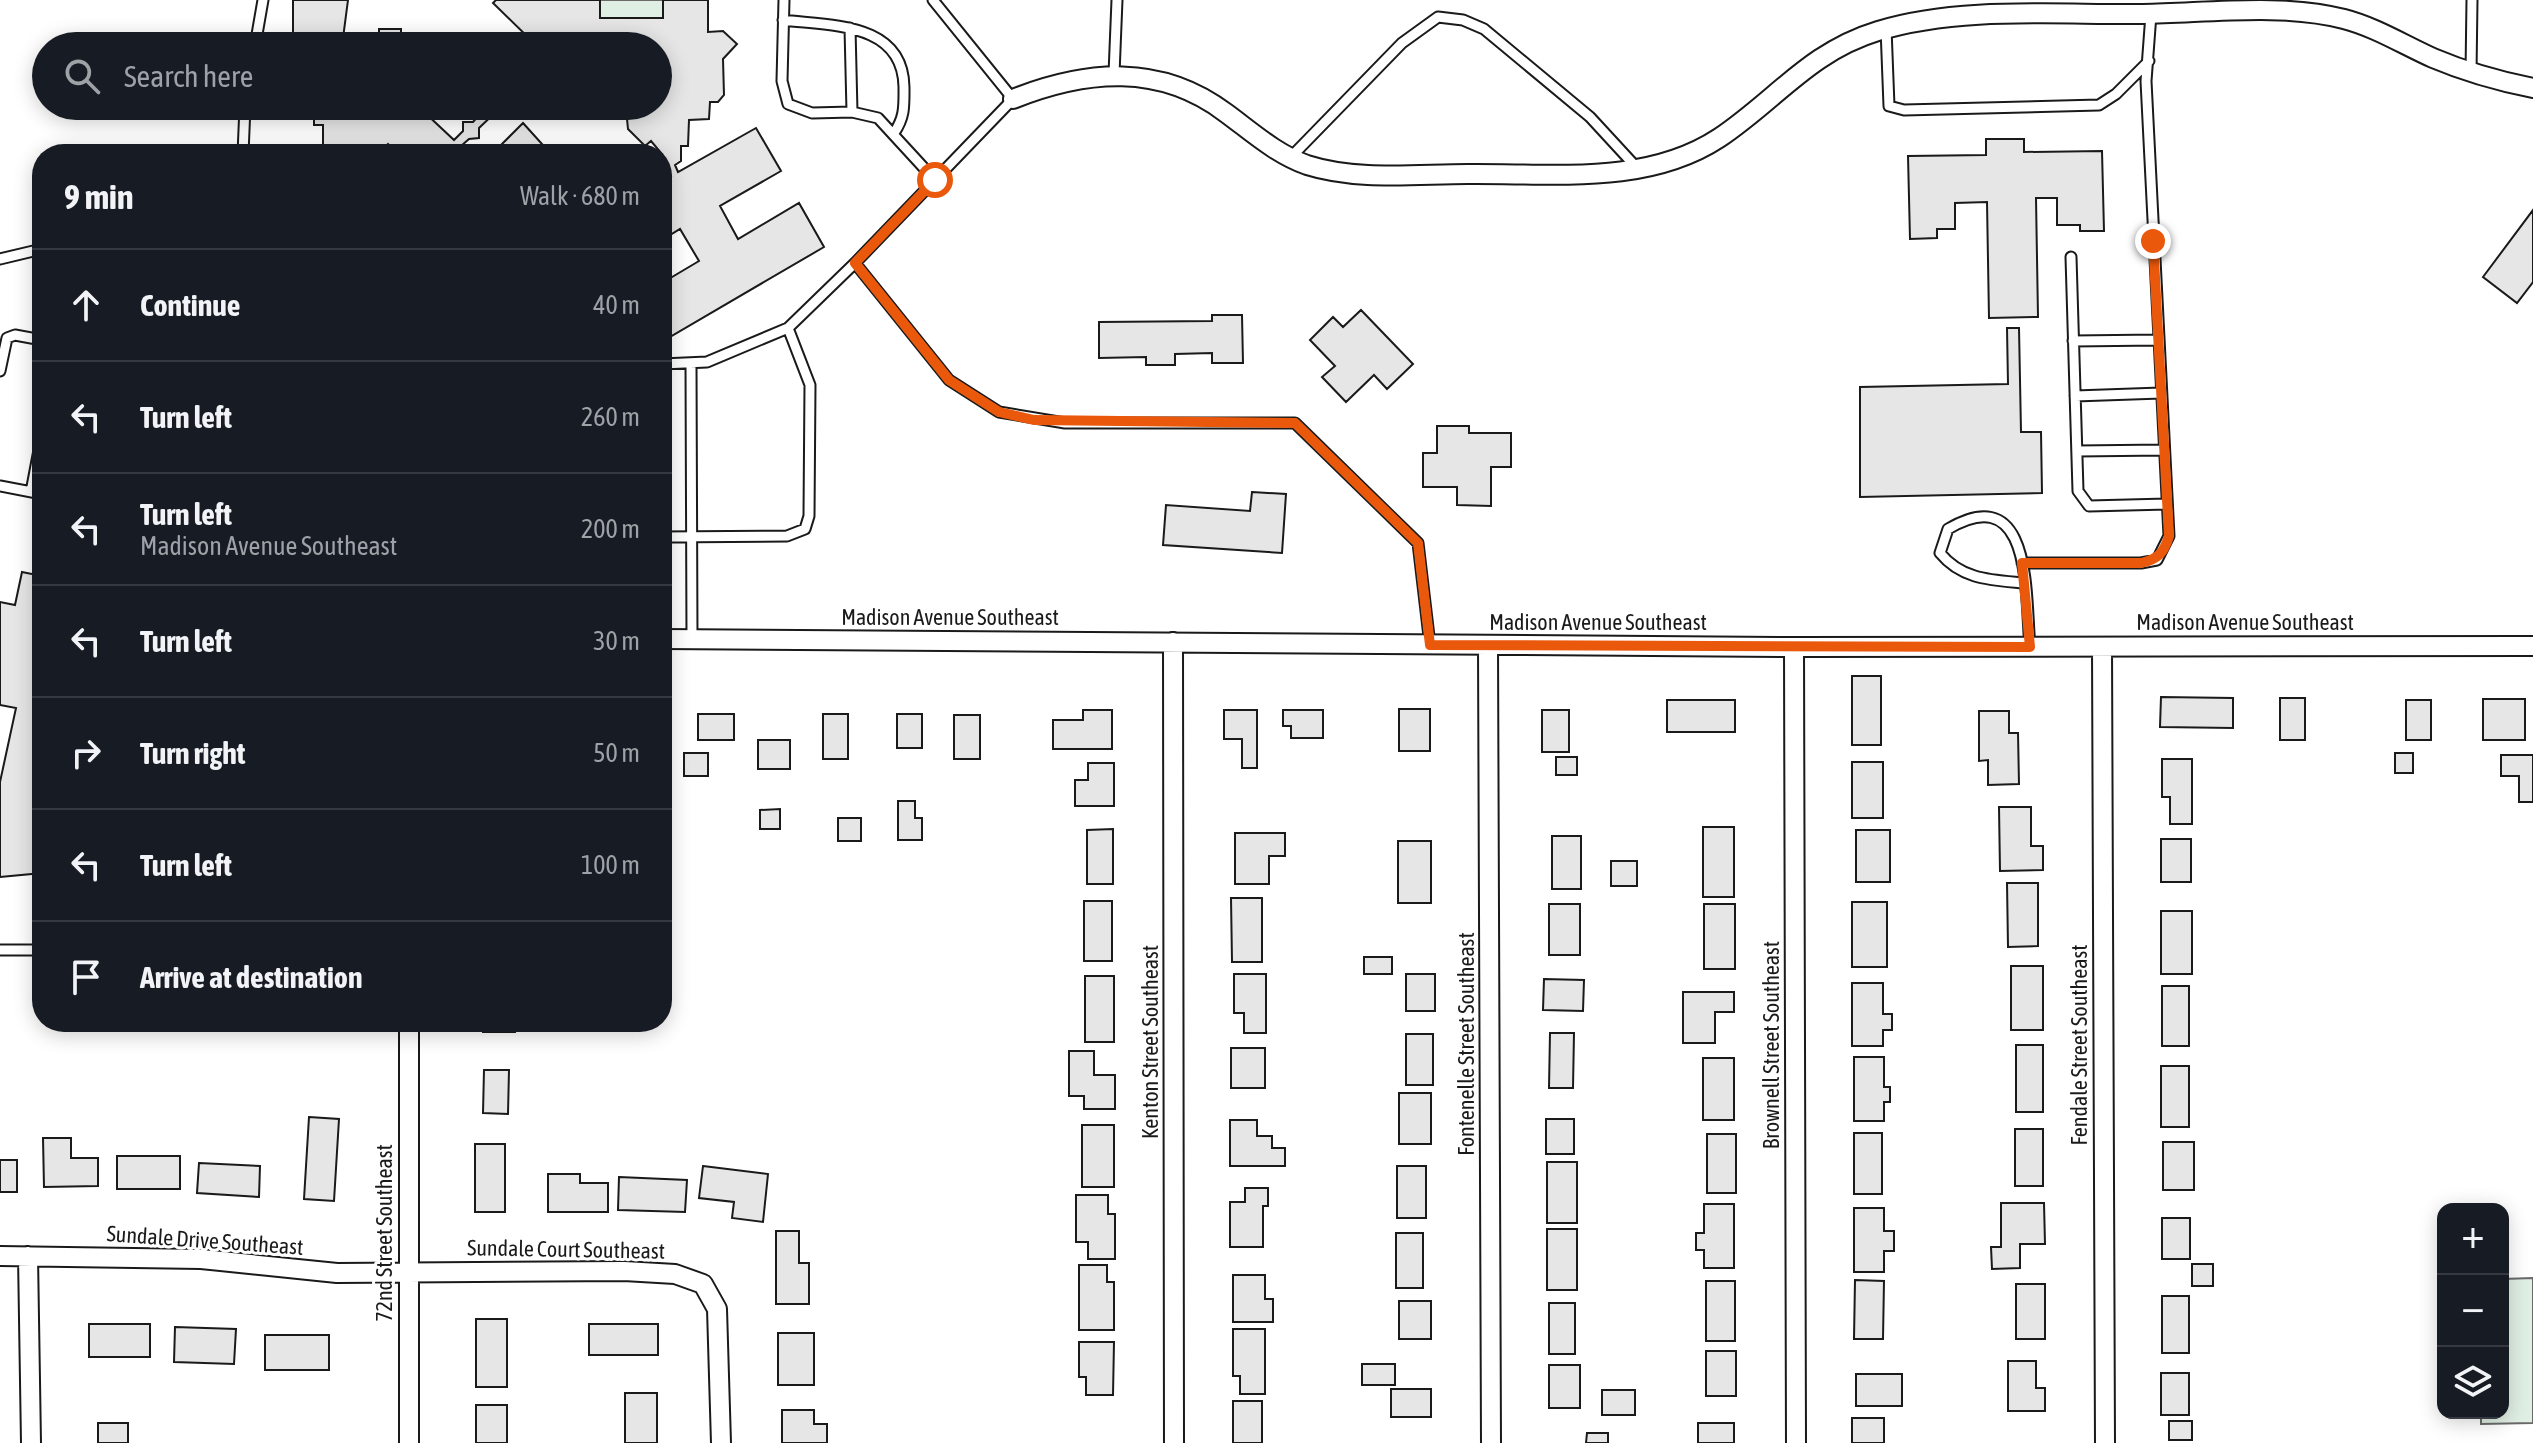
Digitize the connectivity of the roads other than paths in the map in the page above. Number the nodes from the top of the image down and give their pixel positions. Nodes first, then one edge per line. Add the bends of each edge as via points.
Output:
1 (263, 0) edge
2 (784, 0) edge
3 (933, 0) edge
4 (1117, 0) edge
5 (1918, 0) edge
6 (2472, 0) edge
7 (2196, 6) edge
8 (2151, 14) junction
9 (1921, 19) junction
10 (783, 20) junction
11 (850, 28) junction
12 (1886, 28) junction
13 (257, 32) edge
14 (2149, 61) junction
15 (2471, 73) junction
16 (1114, 74) junction
17 (2533, 88) edge
18 (1013, 99) junction
19 (852, 112) junction
20 (244, 120) edge
21 (894, 133) junction
22 (243, 144) edge
23 (1290, 158) junction
24 (1638, 169) junction
25 (935, 180) junction
26 (32, 251) edge
27 (2071, 257) dead end
28 (0, 259) edge
29 (855, 263) junction
30 (788, 328) junction
31 (32, 338) edge
32 (2158, 340) junction
33 (2073, 341) junction
34 (672, 364) edge
35 (691, 364) junction
36 (0, 371) edge
37 (2161, 393) junction
38 (2075, 396) junction
39 (2164, 450) junction
40 (2077, 451) junction
41 (0, 486) edge
42 (32, 492) edge
43 (2167, 504) junction
44 (692, 536) junction
45 (672, 537) edge
46 (2022, 563) junction
47 (2024, 583) junction
48 (672, 639) edge
49 (692, 639) junction
50 (1173, 642) junction
51 (1430, 645) junction
52 (1488, 645) junction
53 (2533, 646) edge
54 (1794, 647) junction
55 (2030, 647) junction
56 (2102, 647) junction
57 (0, 950) edge
58 (32, 950) edge
59 (409, 1032) edge
60 (0, 1256) edge
61 (28, 1256) junction
62 (408, 1273) junction
63 (31, 1443) edge
64 (409, 1443) edge
65 (721, 1443) edge
66 (1174, 1443) edge
67 (1491, 1443) edge
68 (1796, 1443) edge
69 (2105, 1443) edge

1 - 13 lane
2 - 10 lane
3 - 18 lane
4 - 16 lane
5 - 9 street
6 - 15 lane
7 - 8 street
7 - 15 street via 2336,17
8 - 9 street
8 - 14 lane
9 - 12 street
10 - 11 lane
10 - 19 lane via 782,81 788,104 812,113
11 - 19 lane
11 - 21 lane via 884,41 898,58 904,119
12 - 14 lane via 1889,106 1904,110 2099,105
12 - 24 street via 1823,54 1706,146
14 - 32 lane
15 - 17 street
16 - 18 street via 1069,80
16 - 23 street via 1154,78 1190,91
18 - 25 lane
19 - 21 lane via 878,118
20 - 22 lane
21 - 25 lane
23 - 24 street via 1356,173
23 - 24 lane via 1402,43 1438,17 1484,29 1590,117
25 - 29 lane
26 - 28 lane
27 - 33 lane
29 - 30 lane
29 - 51 lane via 949,380 999,412 1065,423 1295,423 1418,543
30 - 35 lane via 720,359
30 - 44 lane via 810,385 808,524 787,536
31 - 36 lane via 7,338
32 - 33 lane
32 - 37 lane
33 - 38 lane
34 - 35 lane
35 - 44 lane
37 - 38 lane
37 - 39 lane
38 - 40 lane
39 - 40 lane
39 - 43 lane
40 - 43 lane via 2078,491 2089,506
41 - 42 lane
43 - 46 lane via 2169,536 2157,560
44 - 45 lane
44 - 49 lane
46 - 47 lane
46 - 47 lane via 2010,528 1994,517 1971,516 1948,529 1940,553 1965,573
47 - 55 lane
48 - 49 street, Madison Avenue Southeast
49 - 50 street, Madison Avenue Southeast
50 - 51 street, Madison Avenue Southeast
50 - 66 street, Kenton Street Southeast
51 - 52 street, Madison Avenue Southeast
52 - 54 street, Madison Avenue Southeast
52 - 67 street, Fontenelle Street Southeast
53 - 56 street, Madison Avenue Southeast
54 - 55 street, Madison Avenue Southeast
54 - 68 street, Brownell Street Southeast
55 - 56 street, Madison Avenue Southeast
56 - 69 street, Fendale Street Southeast
57 - 58 lane
59 - 62 street, 72nd Street Southeast
60 - 61 street, Sundale Drive Southeast
61 - 62 street, Sundale Drive Southeast via 201,1259 337,1273
61 - 63 street
62 - 64 street, 72nd Street Southeast
62 - 65 street, Sundale Court Southeast via 624,1271 675,1274 703,1284 717,1309

